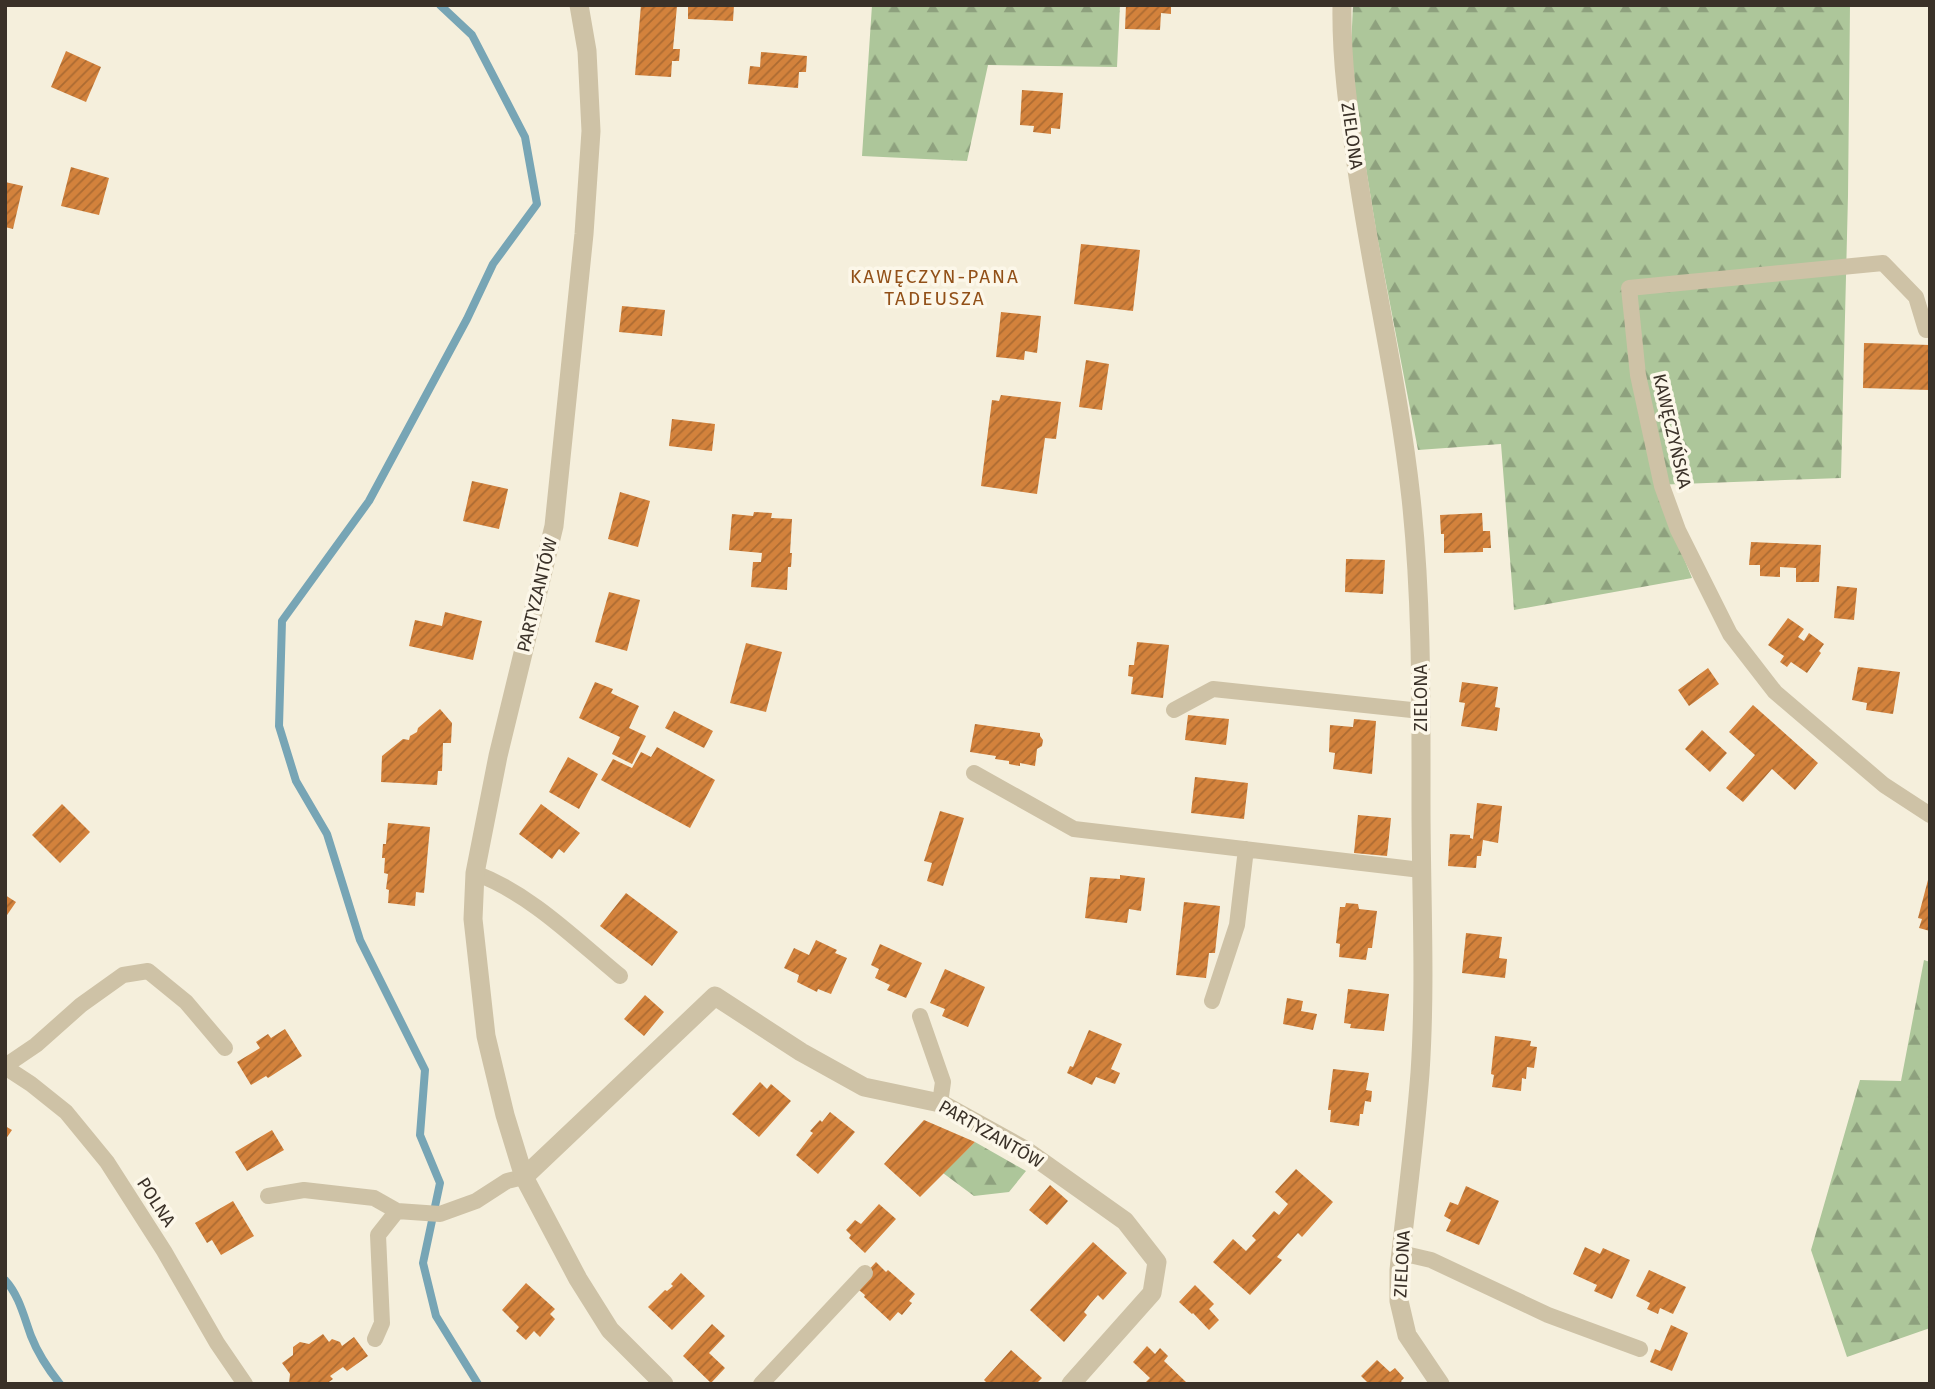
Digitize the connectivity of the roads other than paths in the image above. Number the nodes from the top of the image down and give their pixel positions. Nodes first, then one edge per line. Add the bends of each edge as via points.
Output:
1 (579, 5) edge
2 (1342, 5) edge
3 (1926, 330) dead end
4 (1174, 710) dead end
5 (1421, 711) junction
6 (974, 773) dead end
7 (1930, 815) edge
8 (1246, 849) junction
9 (1421, 870) junction
10 (475, 873) junction
11 (620, 976) dead end
12 (1212, 1001) dead end
13 (920, 1016) dead end
14 (225, 1048) dead end
15 (5, 1066) edge
16 (940, 1103) junction
17 (524, 1177) junction
18 (268, 1196) dead end
19 (397, 1211) junction
20 (1401, 1253) junction
21 (865, 1273) dead end
22 (374, 1339) dead end
23 (1640, 1349) dead end
24 (245, 1384) edge
25 (664, 1384) edge
26 (761, 1384) edge
27 (1071, 1384) edge
28 (1440, 1384) edge

1 - 10 street, PARTYZANTÓW via 587,51 591,131 554,526 498,756
2 - 5 street, ZIELONA via 1348,112 1410,494 1420,608
3 - 7 lane, KAWĘCZYŃSKA via 1916,297 1883,264 1629,288 1638,375 1662,486 1678,530 1730,634 1775,692 1884,785
4 - 5 lane via 1213,689
5 - 9 street, ZIELONA
6 - 8 lane via 1074,829
8 - 9 lane
8 - 12 lane via 1237,925
9 - 20 street, ZIELONA via 1420,1073
10 - 11 lane via 525,898
10 - 17 street, PARTYZANTÓW via 473,919 486,1036
13 - 16 lane via 943,1082
14 - 15 lane via 187,1002 148,971 123,975
15 - 24 lane, POLNA via 66,1112 107,1162
16 - 17 street, PARTYZANTÓW via 864,1087 715,996
16 - 27 street, PARTYZANTÓW via 1025,1150 1090,1203 1125,1221 1157,1262 1152,1293
17 - 19 lane via 440,1214
17 - 25 street, PARTYZANTÓW via 610,1330
18 - 19 lane via 304,1190 374,1198
19 - 22 lane via 377,1235 383,1323
20 - 23 lane via 1431,1260 1548,1315
20 - 28 street, ZIELONA via 1399,1301 1407,1335
21 - 26 lane

